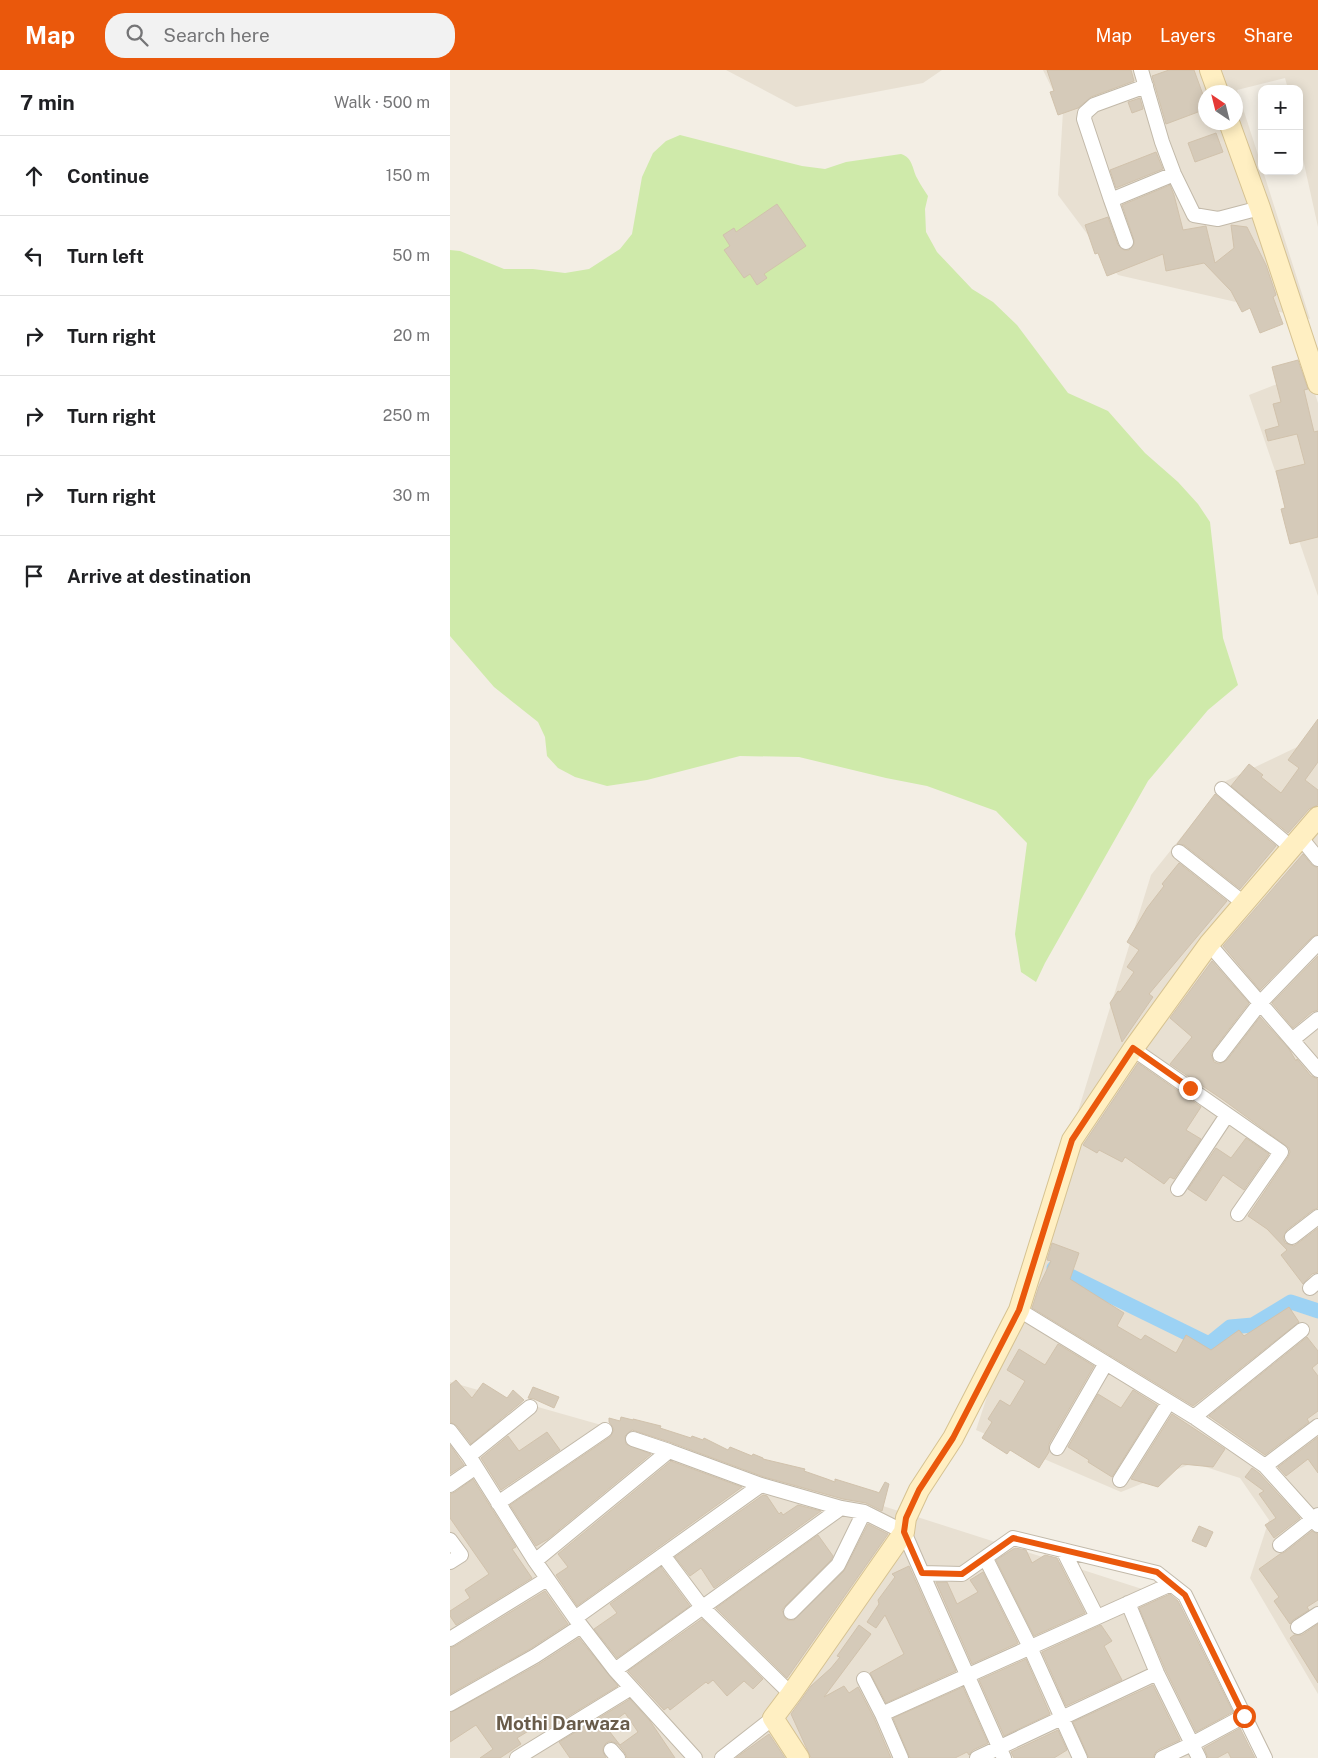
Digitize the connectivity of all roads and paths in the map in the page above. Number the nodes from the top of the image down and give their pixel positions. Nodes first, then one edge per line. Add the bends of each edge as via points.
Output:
1 (1210, 70) edge
2 (1145, 75) edge
3 (1215, 85) edge
4 (1232, 130) edge
5 (1174, 174) junction
6 (1111, 200) junction
7 (1260, 208) junction
8 (1126, 242) dead end
9 (1318, 384) edge
10 (1222, 789) dead end
11 (1318, 817) edge
12 (1296, 843) junction
13 (1179, 852) dead end
14 (1318, 859) edge
15 (1245, 904) junction
16 (1318, 943) edge
17 (1210, 944) junction
18 (1260, 1003) junction
19 (1318, 1019) edge
20 (1292, 1040) junction
21 (1133, 1048) junction
22 (1220, 1055) dead end
23 (1318, 1070) edge
24 (1227, 1115) junction
25 (1178, 1189) dead end
26 (1238, 1214) dead end
27 (1318, 1217) edge
28 (1292, 1237) dead end
29 (1019, 1310) junction
30 (1302, 1330) dead end
31 (1106, 1363) junction
32 (1169, 1402) junction
33 (530, 1407) dead end
34 (1194, 1417) junction
35 (1318, 1426) edge
36 (605, 1430) dead end
37 (450, 1431) edge
38 (633, 1439) dead end
39 (1058, 1448) dead end
40 (669, 1451) junction
41 (473, 1462) junction
42 (1265, 1466) junction
43 (1120, 1480) dead end
44 (450, 1485) edge
45 (761, 1485) junction
46 (498, 1503) junction
47 (841, 1508) junction
48 (864, 1512) junction
49 (1316, 1519) edge
50 (904, 1532) junction
51 (450, 1540) edge
52 (1280, 1545) dead end
53 (1063, 1550) junction
54 (662, 1555) junction
55 (986, 1559) junction
56 (450, 1562) edge
57 (534, 1562) junction
58 (922, 1573) junction
59 (547, 1579) junction
60 (1171, 1584) junction
61 (1128, 1603) junction
62 (702, 1607) junction
63 (791, 1612) dead end
64 (1318, 1614) edge
65 (1097, 1617) junction
66 (578, 1622) junction
67 (1298, 1627) dead end
68 (450, 1639) edge
69 (1030, 1647) junction
70 (614, 1670) junction
71 (1157, 1673) junction
72 (967, 1675) junction
73 (864, 1679) dead end
74 (631, 1688) junction
75 (791, 1694) junction
76 (450, 1704) edge
77 (882, 1714) junction
78 (1244, 1716) junction
79 (773, 1718) junction
80 (1063, 1718) junction
81 (1192, 1744) junction
82 (739, 1753) edge
83 (1002, 1753) edge
84 (517, 1758) edge
85 (695, 1758) edge
86 (722, 1758) edge
87 (799, 1758) edge
88 (901, 1758) edge
89 (977, 1758) edge
90 (1080, 1758) edge
91 (1162, 1758) edge
92 (1199, 1758) edge
93 (1265, 1758) edge

1 - 3 street
2 - 5 street via 1162,142
2 - 6 street via 1085,113
4 - 7 street
5 - 6 street
5 - 7 street via 1194,215 1218,218
6 - 8 street
7 - 9 street
10 - 12 street
11 - 12 street
12 - 14 street
12 - 15 street
13 - 15 street
15 - 17 street
16 - 18 street
17 - 18 street
17 - 21 street
18 - 20 street
18 - 22 street
19 - 20 street
20 - 23 street
21 - 24 street
21 - 29 street via 1072,1140
24 - 25 street
24 - 26 street via 1281,1152
27 - 28 street
29 - 31 street
29 - 50 street via 953,1438 919,1490 906,1518
30 - 34 street
31 - 32 street
31 - 39 street
32 - 34 street
32 - 43 street
33 - 41 street
34 - 42 street
35 - 42 street
36 - 46 street
37 - 41 street
38 - 40 street
40 - 45 street
40 - 57 street
41 - 44 street
41 - 46 street
42 - 49 street
45 - 47 street
45 - 54 street
46 - 57 street
47 - 48 street
47 - 62 street
48 - 50 street
48 - 63 street via 838,1565
49 - 52 street
50 - 58 street
50 - 75 street
51 - 56 street via 461,1555
53 - 55 street via 1013,1538
53 - 60 street via 1157,1572
53 - 65 street
54 - 62 street
54 - 66 street
55 - 58 street via 962,1574
55 - 69 street
57 - 59 street
58 - 72 street
59 - 66 street
59 - 68 street
60 - 61 street
60 - 78 street via 1185,1595
61 - 65 street
61 - 71 street
62 - 70 street
62 - 75 street
64 - 67 street
65 - 69 street
66 - 70 street
66 - 76 street via 535,1656
69 - 72 street
69 - 80 street
70 - 74 street
71 - 80 street
71 - 81 street
72 - 77 street
72 - 83 street
73 - 77 street
74 - 84 street
74 - 85 street
75 - 79 street
77 - 88 street
78 - 81 street
78 - 93 street
79 - 82 street
79 - 87 street
80 - 83 street
80 - 90 street
81 - 91 street
81 - 92 street
82 - 86 street
83 - 89 street

